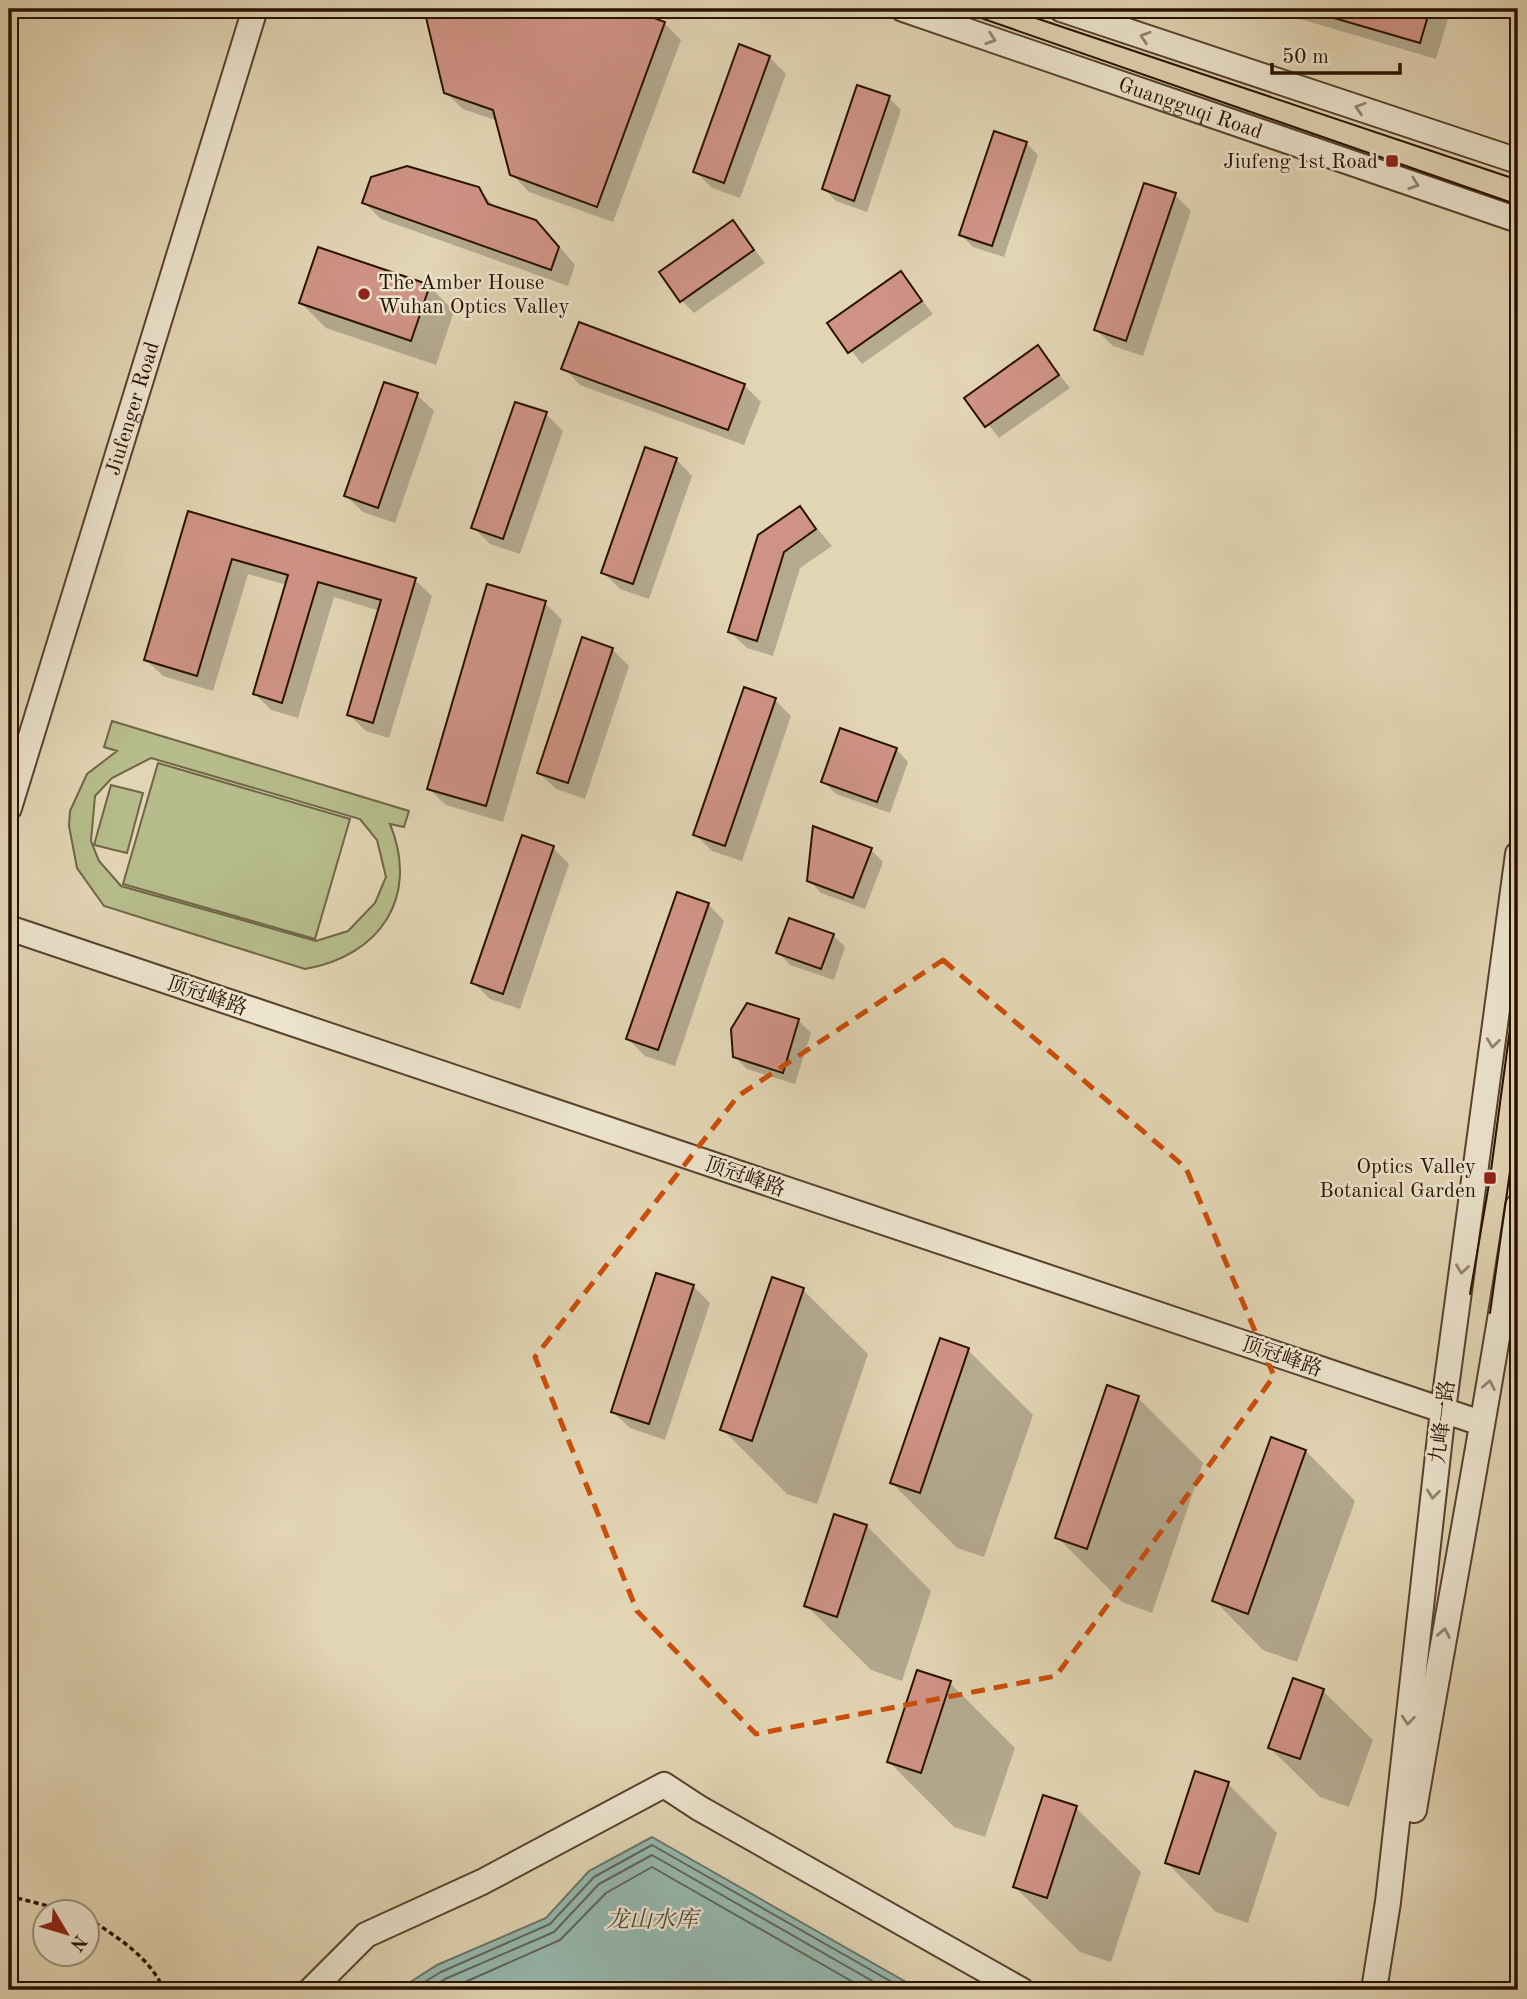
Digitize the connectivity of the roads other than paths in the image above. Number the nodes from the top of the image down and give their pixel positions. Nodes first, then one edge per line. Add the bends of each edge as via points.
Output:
1 (255, 9) edge
2 (903, 9) edge
3 (1061, 9) edge
4 (1518, 160) edge
5 (1518, 220) edge
6 (9, 808) edge
7 (1518, 854) edge
8 (9, 928) edge
9 (1518, 1206) edge
10 (1443, 1410) junction
11 (1480, 1423) junction
12 (311, 1990) edge
13 (1021, 1990) edge
14 (1374, 1990) edge
15 (1383, 1990) edge

1 - 6 street, Jiufenger Road
2 -> 5 street, Guangguqi Road
4 -> 3 street
7 -> 10 street, 九峰一路
8 - 10 street, 顶冠峰路
11 -> 9 street, 九峰一路
10 - 11 street, 顶冠峰路
10 -> 14 street, 九峰一路 via 1388,1902
15 -> 11 street, 九峰一路
12 - 13 street via 366,1935 481,1882 664,1785

